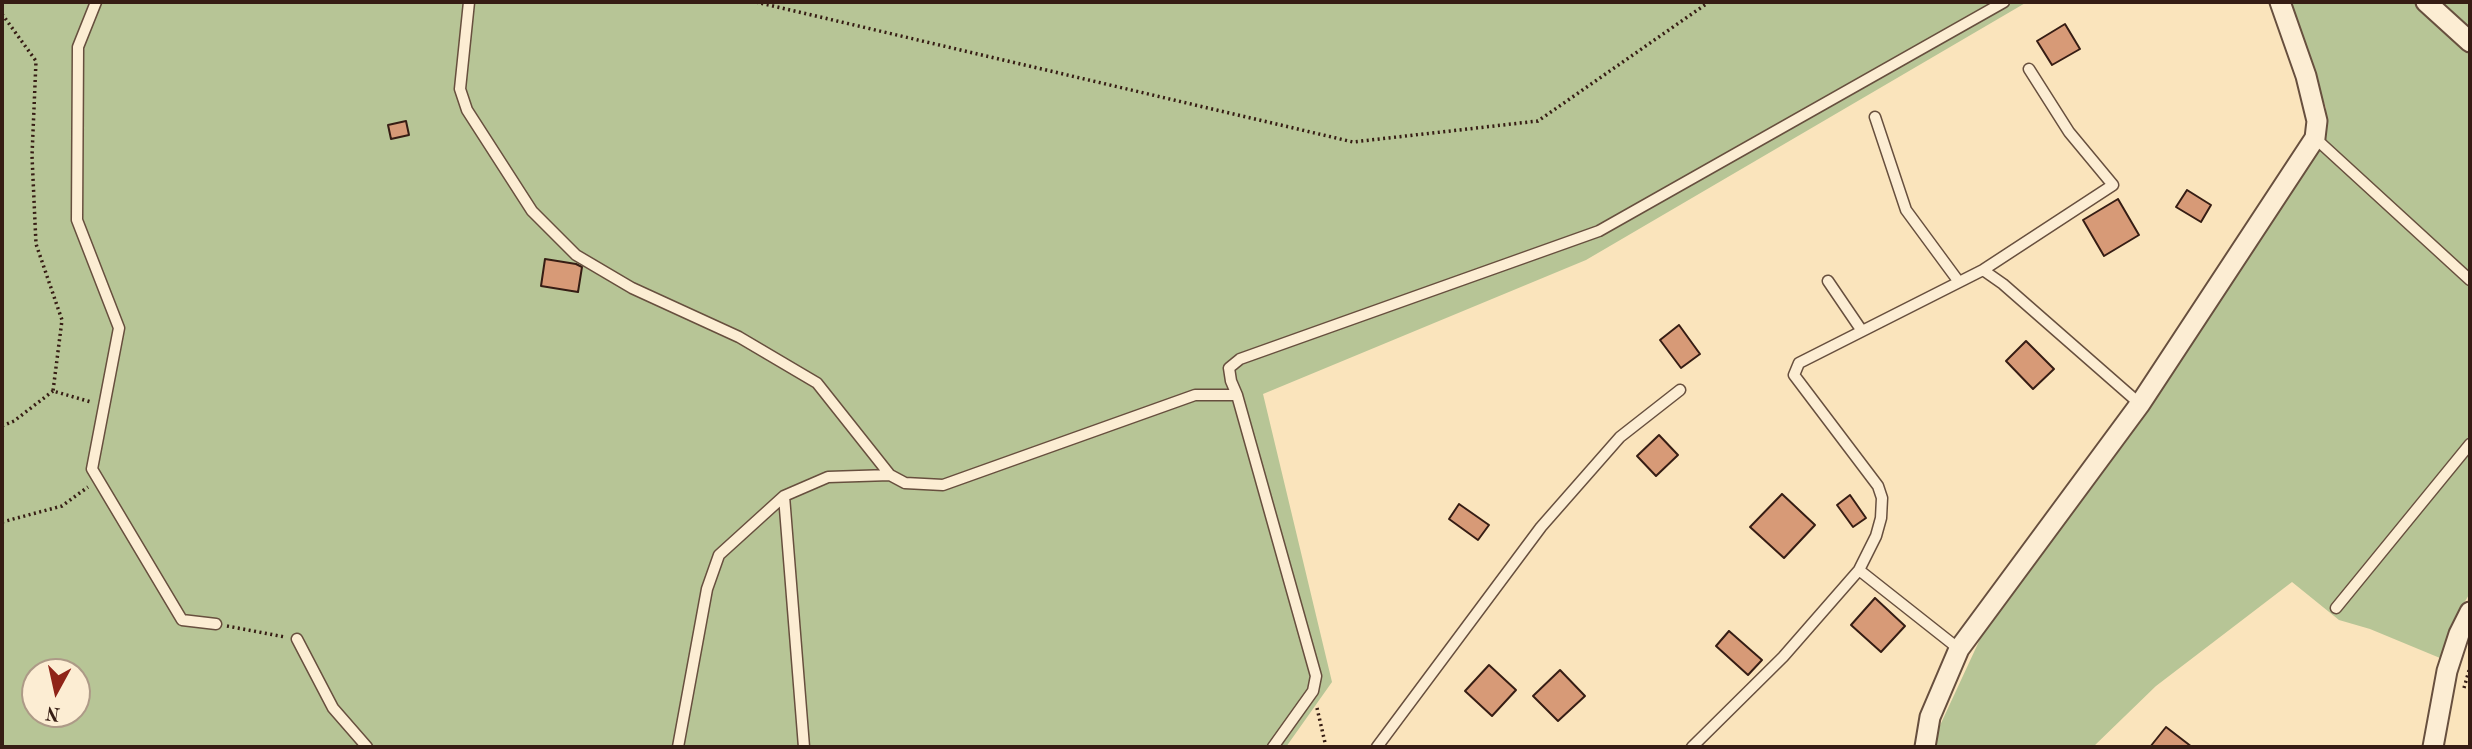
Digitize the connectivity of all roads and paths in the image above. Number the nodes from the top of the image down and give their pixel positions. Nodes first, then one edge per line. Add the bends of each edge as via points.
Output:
1 (96, 2) edge
2 (470, 2) edge
3 (756, 2) edge
4 (1709, 2) edge
5 (2004, 2) edge
6 (2280, 2) edge
7 (2426, 2) edge
8 (2, 15) edge
9 (2470, 42) edge
10 (2029, 69) dead end
11 (1875, 117) dead end
12 (2315, 138) junction
13 (1983, 270) junction
14 (2470, 279) edge
15 (1828, 281) dead end
16 (1959, 282) junction
17 (1862, 331) junction
18 (1680, 390) dead end
19 (54, 391) junction
20 (1237, 395) junction
21 (2140, 404) junction
22 (104, 406) junction
23 (2, 426) edge
24 (2470, 444) edge
25 (890, 475) junction
26 (100, 482) junction
27 (784, 496) junction
28 (2, 522) edge
29 (1859, 570) junction
30 (2336, 608) dead end
31 (2470, 612) edge
32 (216, 624) joint
33 (297, 639) joint
34 (1959, 649) junction
35 (1313, 691) junction
36 (367, 747) edge
37 (678, 747) edge
38 (804, 747) edge
39 (1273, 747) edge
40 (1325, 747) edge
41 (1377, 747) edge
42 (1692, 747) edge
43 (1925, 747) edge
44 (2433, 747) edge

1 - 22 lane via 78,47 77,220 120,328
2 - 25 lane via 460,89 467,110 532,211 576,255 817,383
3 - 4 path via 1353,142 1538,121
5 - 20 lane via 1599,231 1240,359 1229,369
6 - 12 street via 2306,76 2317,121
7 - 9 street
8 - 19 path via 36,61 32,156 36,244 62,320
10 - 13 lane via 2068,132 2113,185
11 - 16 lane via 1906,210
12 - 14 lane
12 - 21 street
13 - 16 lane
13 - 21 lane
15 - 17 lane
16 - 17 lane
17 - 29 lane via 1799,363 1794,375 1878,486 1882,498 1881,518
18 - 41 lane via 1620,437 1541,527
19 - 22 path
19 - 23 path
20 - 25 lane via 1195,395 943,485 905,483
20 - 35 lane via 1316,676
21 - 34 street
22 - 26 lane via 92,469
24 - 30 lane
25 - 27 lane via 828,477
26 - 28 path via 62,506
26 - 32 lane via 182,620
27 - 37 lane via 719,555 708,589
27 - 38 lane
29 - 34 lane
29 - 42 lane via 1783,657
31 - 44 street via 2446,671
32 - 33 path
33 - 36 lane via 333,708
34 - 43 street via 1930,717
35 - 39 lane
35 - 40 path

